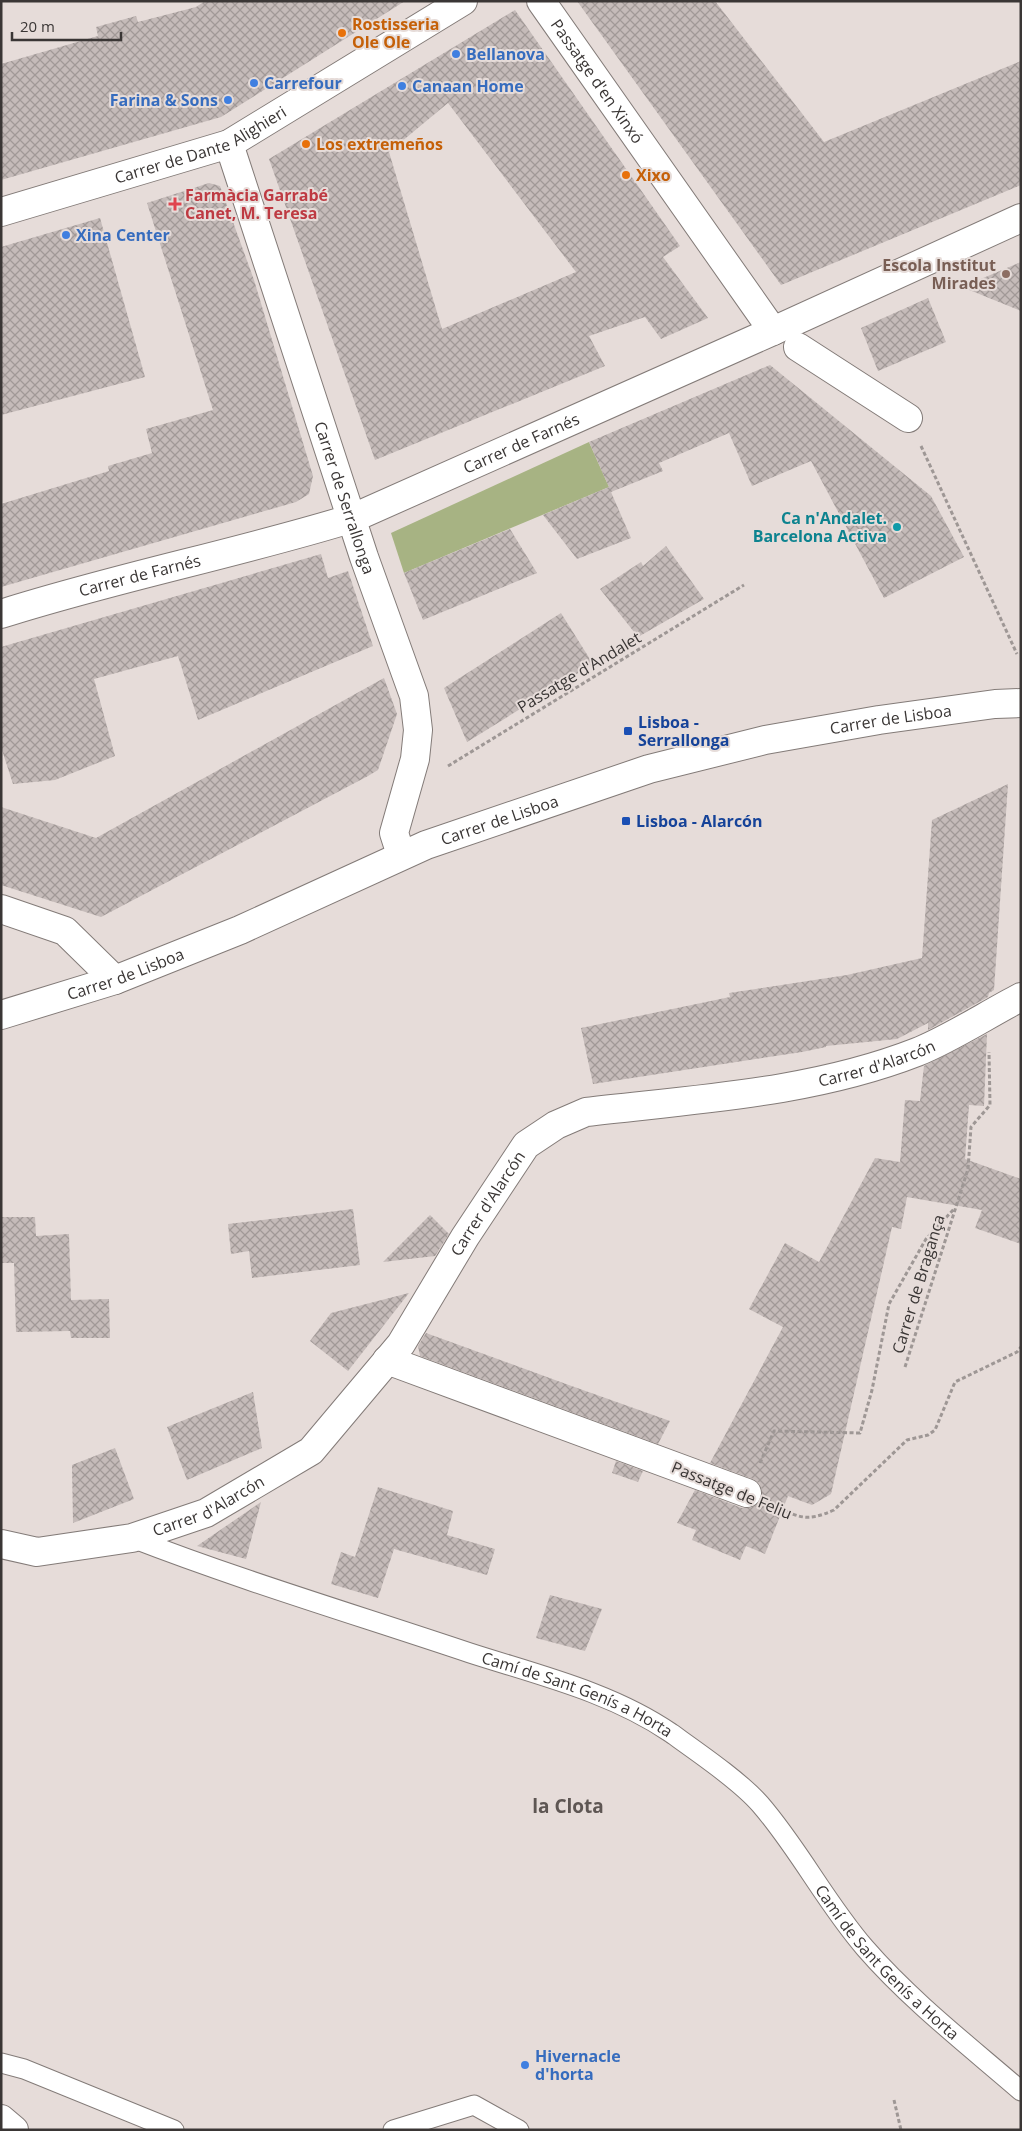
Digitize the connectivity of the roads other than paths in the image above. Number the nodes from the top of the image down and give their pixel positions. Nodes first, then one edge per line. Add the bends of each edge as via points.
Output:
1 (463, 1) edge
2 (541, 1) edge
3 (229, 144) junction
4 (1, 212) edge
5 (1021, 218) edge
6 (773, 331) junction
7 (798, 347) dead end
8 (908, 418) road end
9 (353, 518) junction
10 (1, 614) edge
11 (1021, 703) edge
12 (401, 855) junction
13 (1, 909) edge
14 (115, 980) junction
15 (1021, 997) edge
16 (1, 1015) edge
17 (387, 1360) junction
18 (747, 1492) road end
19 (132, 1538) junction
20 (1, 1544) edge
21 (1, 2063) edge
22 (1021, 2091) edge
23 (1, 2119) edge
24 (14, 2130) edge
25 (174, 2130) edge
26 (393, 2130) edge
27 (519, 2130) edge

1 - 3 street, Carrer de Dante Alighieri
2 - 6 street, Passatge d'en Xinxó
3 - 4 street, Carrer de Dante Alighieri
3 - 9 street, Carrer de Serrallonga
5 - 6 street, Carrer de Farnés
6 - 9 street, Carrer de Farnés
7 - 8 street
9 - 10 street, Carrer de Farnés via 280,540 73,591
9 - 12 street, Carrer de Serrallonga via 414,696 418,730 414,759 394,833
11 - 12 street, Carrer de Lisboa via 879,720 765,740 649,769
12 - 14 street, Carrer de Lisboa via 240,930
13 - 14 street via 65,931
14 - 16 street, Carrer de Lisboa
15 - 17 street, Carrer d'Alarcón via 918,1052 852,1074 796,1086 586,1112 556,1125 526,1145 401,1344
17 - 18 street, Passatge de Feliu
17 - 19 street, Carrer d'Alarcón via 311,1451 206,1513
19 - 20 street, Camí de Sant Genís a Horta via 37,1552
19 - 22 lane, Camí de Sant Genís a Horta via 192,1561 628,1706 670,1732 757,1801 866,1950
21 - 25 lane via 24,2069
23 - 24 street
26 - 27 lane via 474,2105

